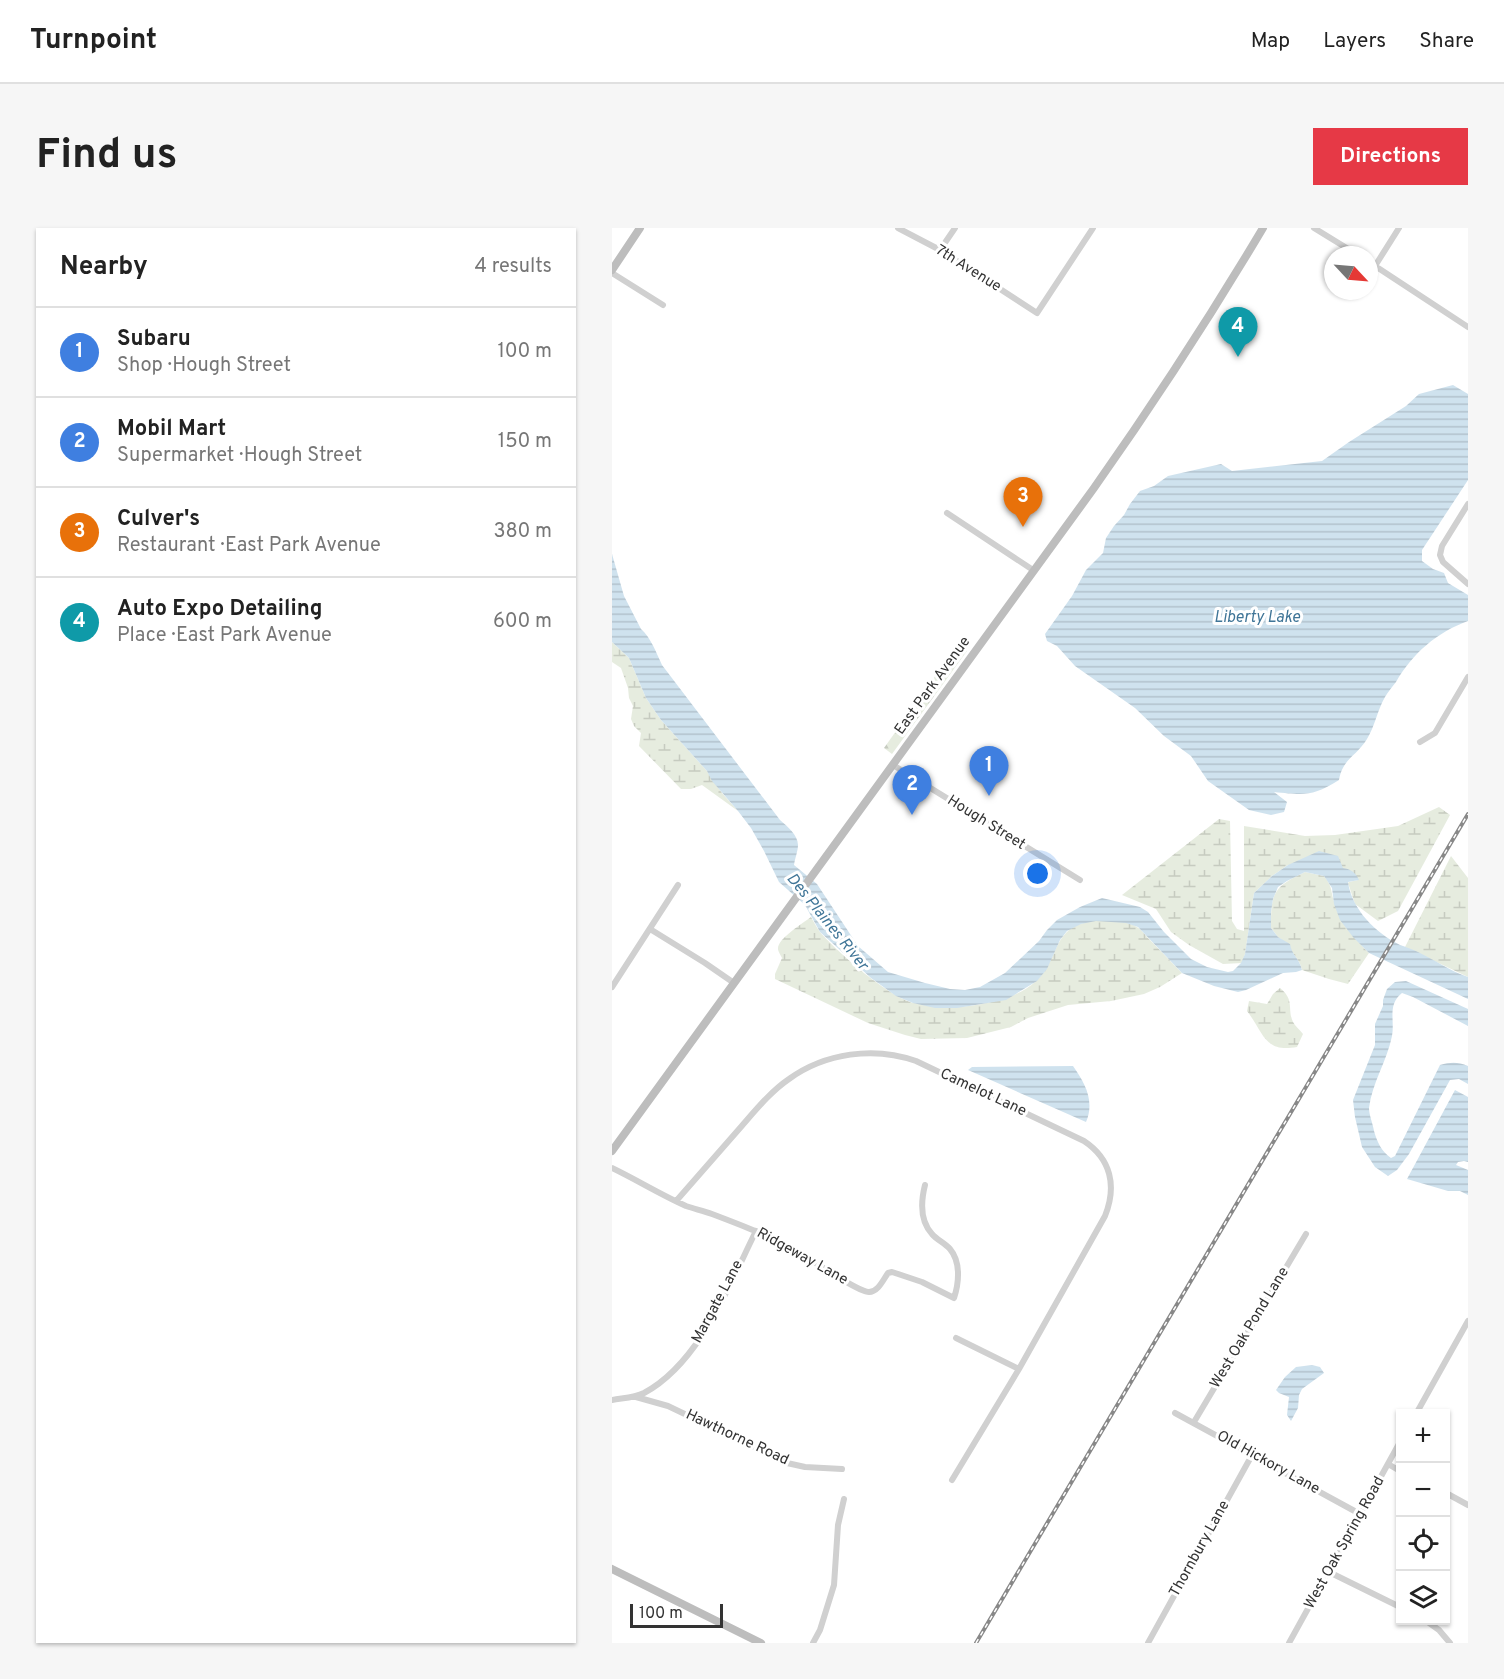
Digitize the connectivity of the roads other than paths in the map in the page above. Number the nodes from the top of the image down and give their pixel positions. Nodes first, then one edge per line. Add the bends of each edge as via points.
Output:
1 (640, 228) edge
2 (898, 228) edge
3 (955, 228) edge
4 (1093, 228) edge
5 (1263, 228) edge
6 (1314, 228) edge
7 (1399, 228) edge
8 (1343, 246) edge
9 (940, 250) junction
10 (1378, 256) edge
11 (1378, 268) edge
12 (612, 271) edge
13 (663, 305) dead end
14 (1468, 327) edge
15 (1468, 504) edge
16 (947, 513) dead end
17 (1033, 570) junction
18 (1468, 584) edge
19 (1468, 677) edge
20 (1420, 742) dead end
21 (892, 765) junction
22 (1080, 880) dead end
23 (678, 885) dead end
24 (650, 929) junction
25 (734, 983) junction
26 (612, 987) edge
27 (612, 1151) edge
28 (612, 1168) edge
29 (925, 1185) dead end
30 (677, 1200) junction
31 (756, 1231) junction
32 (1306, 1234) dead end
33 (1468, 1321) edge
34 (956, 1338) dead end
35 (1019, 1369) junction
36 (633, 1397) junction
37 (612, 1400) edge
38 (1418, 1409) edge
39 (1175, 1413) dead end
40 (1194, 1422) junction
41 (1396, 1450) edge
42 (1252, 1455) junction
43 (1388, 1464) junction
44 (1396, 1468) edge
45 (842, 1469) dead end
46 (952, 1480) dead end
47 (1450, 1495) edge
48 (844, 1500) dead end
49 (1468, 1505) edge
50 (1360, 1514) junction
51 (612, 1569) edge
52 (1329, 1572) junction
53 (1396, 1605) edge
54 (1432, 1625) edge
55 (761, 1643) edge
56 (813, 1643) edge
57 (1148, 1643) edge
58 (1289, 1643) edge
59 (1450, 1643) edge

1 - 12 main road
2 - 9 street, 7th Avenue
3 - 9 street
4 - 9 street, 7th Avenue via 1037,313
5 - 17 main road, East Park Avenue via 1146,414
6 - 8 street
7 - 10 street
11 - 14 street
12 - 13 street
15 - 18 street via 1440,555
16 - 17 street
17 - 21 main road, East Park Avenue
19 - 20 street via 1435,733
21 - 22 street, Hough Street
21 - 25 main road, East Park Avenue
23 - 24 street
24 - 25 street
24 - 26 street
25 - 27 main road, East Park Avenue
28 - 30 street, Ridgeway Lane
29 - 31 street, Ridgeway Lane via 923,1218 932,1234 954,1254 957,1265 954,1298 892,1272 876,1290 865,1291
30 - 31 street, Ridgeway Lane
30 - 35 street, Camelot Lane via 788,1079 815,1064 855,1054 889,1054 916,1061 1084,1141 1107,1166 1112,1185 1110,1205
31 - 36 street, Margate Lane via 692,1350 661,1380
32 - 40 street, West Oak Pond Lane
33 - 38 street
34 - 35 street
35 - 46 street, Camelot Lane
36 - 37 street, Margate Lane
36 - 45 street, Hawthorne Road via 668,1406 787,1463
39 - 40 street, Old Hickory Lane
40 - 42 street, Old Hickory Lane
41 - 43 street, West Oak Spring Road
42 - 50 street, Old Hickory Lane
42 - 57 street, Thornbury Lane
43 - 44 street
43 - 50 street, West Oak Spring Road
47 - 49 street
48 - 56 street via 838,1525 834,1585
50 - 52 street, West Oak Spring Road
51 - 55 main road
52 - 53 street
52 - 58 street, West Oak Spring Road
54 - 59 street

